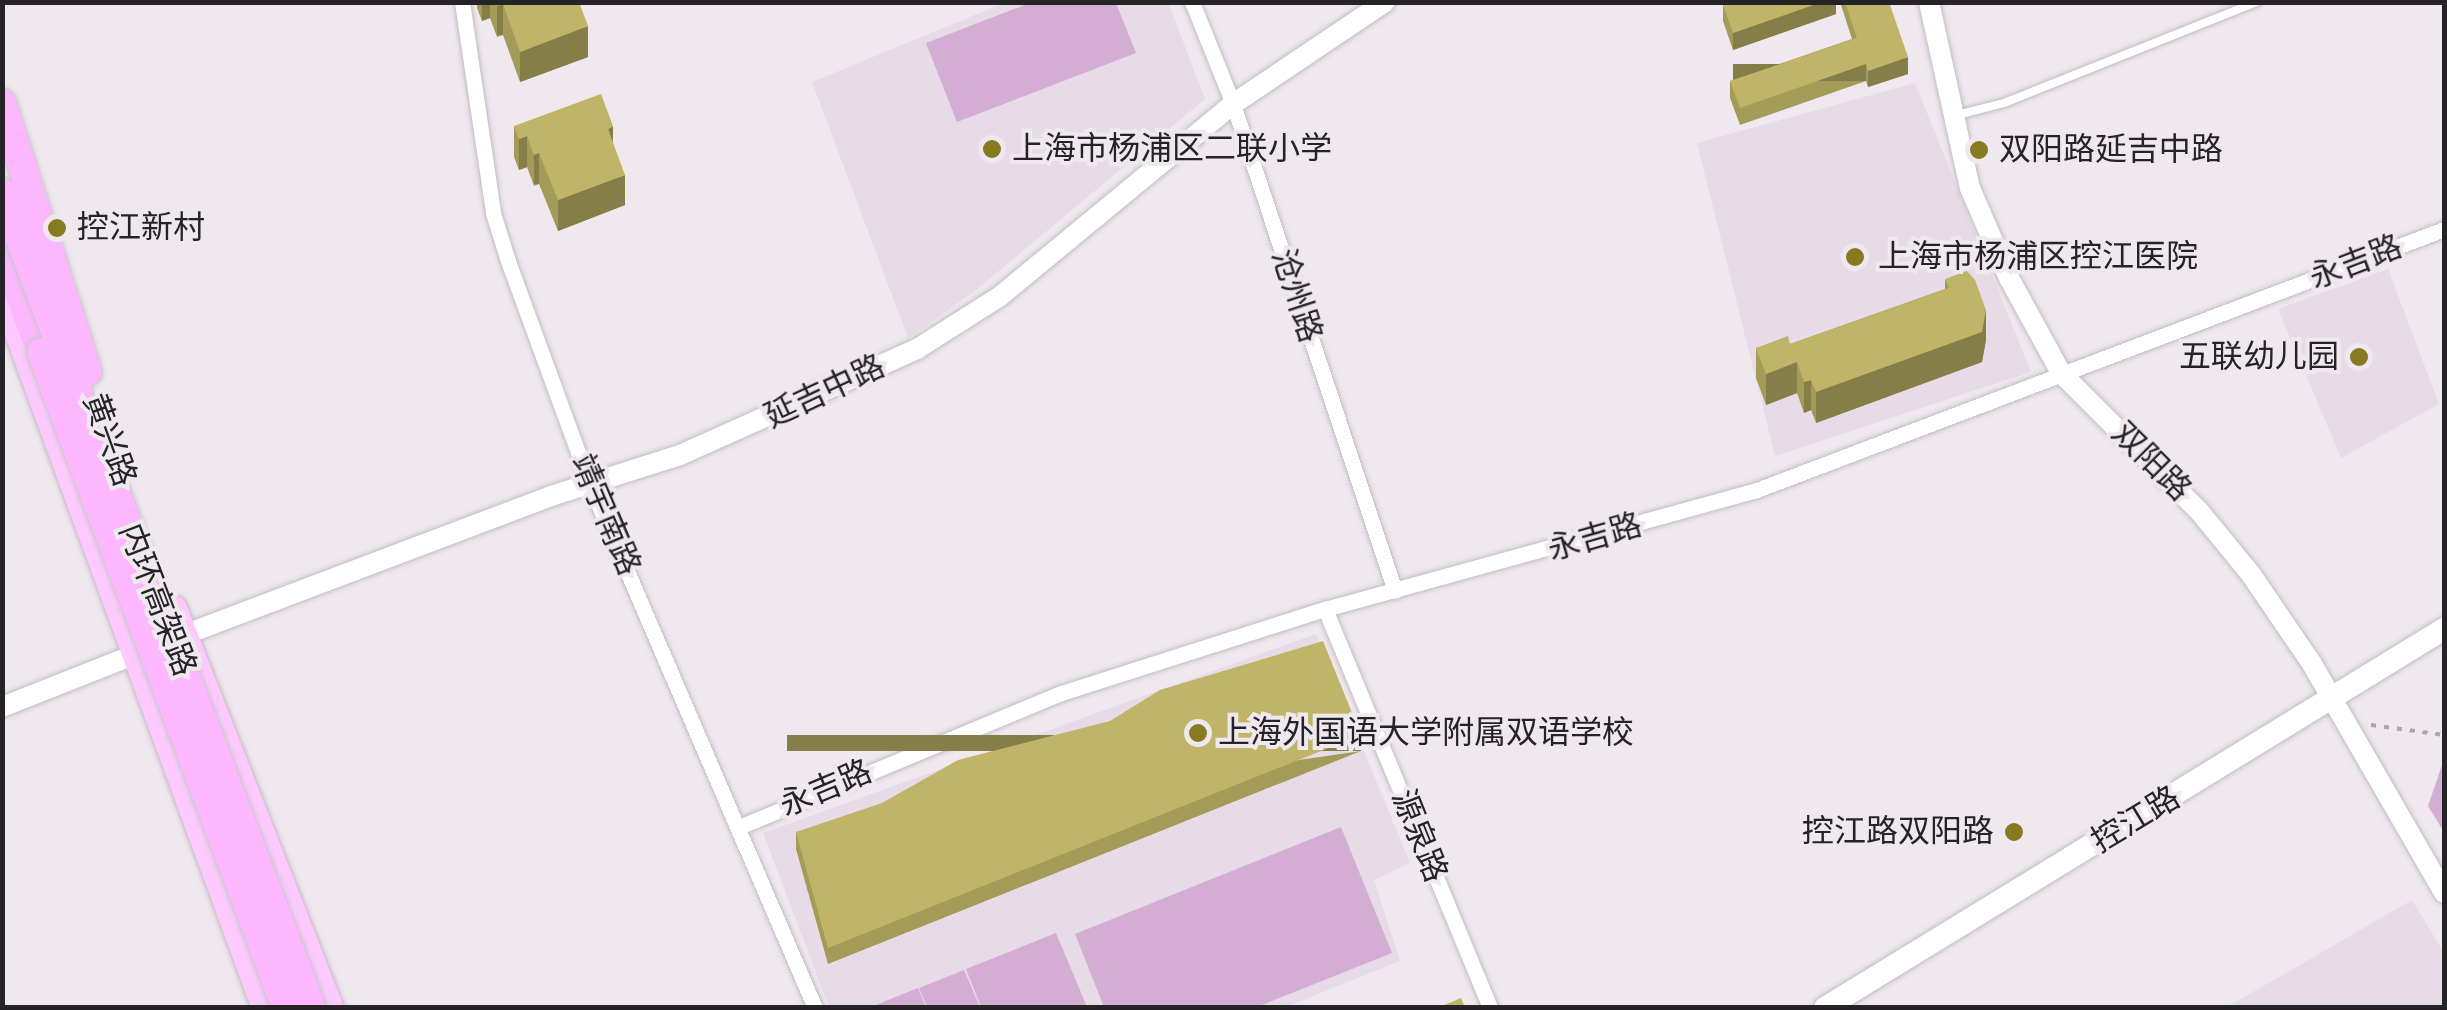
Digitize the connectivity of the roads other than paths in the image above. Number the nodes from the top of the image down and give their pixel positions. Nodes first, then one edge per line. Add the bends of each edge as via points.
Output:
1 (462, 2) edge
2 (1192, 2) edge
3 (1386, 2) edge
4 (1928, 2) edge
5 (2256, 2) edge
6 (2, 103) edge
7 (1233, 104) junction
8 (1954, 116) junction
9 (2, 149) edge
10 (2, 192) edge
11 (2444, 230) edge
12 (2, 246) edge
13 (2, 277) edge
14 (2, 292) edge
15 (41, 352) junction
16 (2062, 373) junction
17 (590, 485) junction
18 (136, 542) junction
19 (1394, 592) junction
20 (1325, 609) junction
21 (2444, 629) edge
22 (184, 634) junction
23 (133, 655) junction
24 (2334, 701) junction
25 (2, 707) edge
26 (739, 826) junction
27 (2444, 893) edge
28 (264, 1008) edge
29 (286, 1008) edge
30 (312, 1008) edge
31 (331, 1008) edge
32 (815, 1008) edge
33 (1490, 1008) edge
34 (1825, 1008) edge

1 - 17 street, 靖宇南路 via 493,213
2 - 7 street, 沧州路
3 - 7 street, 延吉中路
4 - 8 street, 双阳路
5 - 8 lane via 2004,103
6 - 18 highway, bridge
7 - 17 street, 延吉中路 via 999,297 917,349 787,412
7 - 19 street, 沧州路
8 - 16 street, 双阳路 via 1984,227
9 - 22 main road, 黄兴路
10 - 18 highway, 内环高架路, bridge
11 - 16 street, 永吉路
12 - 15 highway, 内环高架路
13 - 15 highway
14 - 23 main road, 黄兴路
15 - 29 highway, 内环高架路, bridge
16 - 19 street, 永吉路 via 1754,491
16 - 24 street, 双阳路 via 2198,510 2250,574
17 - 22 street, 延吉中路
17 - 26 street, 靖宇南路
18 - 30 highway, 内环高架路, bridge
19 - 20 street, 永吉路
20 - 26 street, 永吉路 via 1062,693
20 - 33 street, 源泉路
21 - 24 main road, 控江路
22 - 23 street, 延吉中路
22 - 31 main road, 黄兴路
23 - 25 street, 延吉中路
23 - 28 main road, 黄兴路
24 - 27 street, 双阳路
24 - 34 main road, 控江路
26 - 32 street, 靖宇南路

